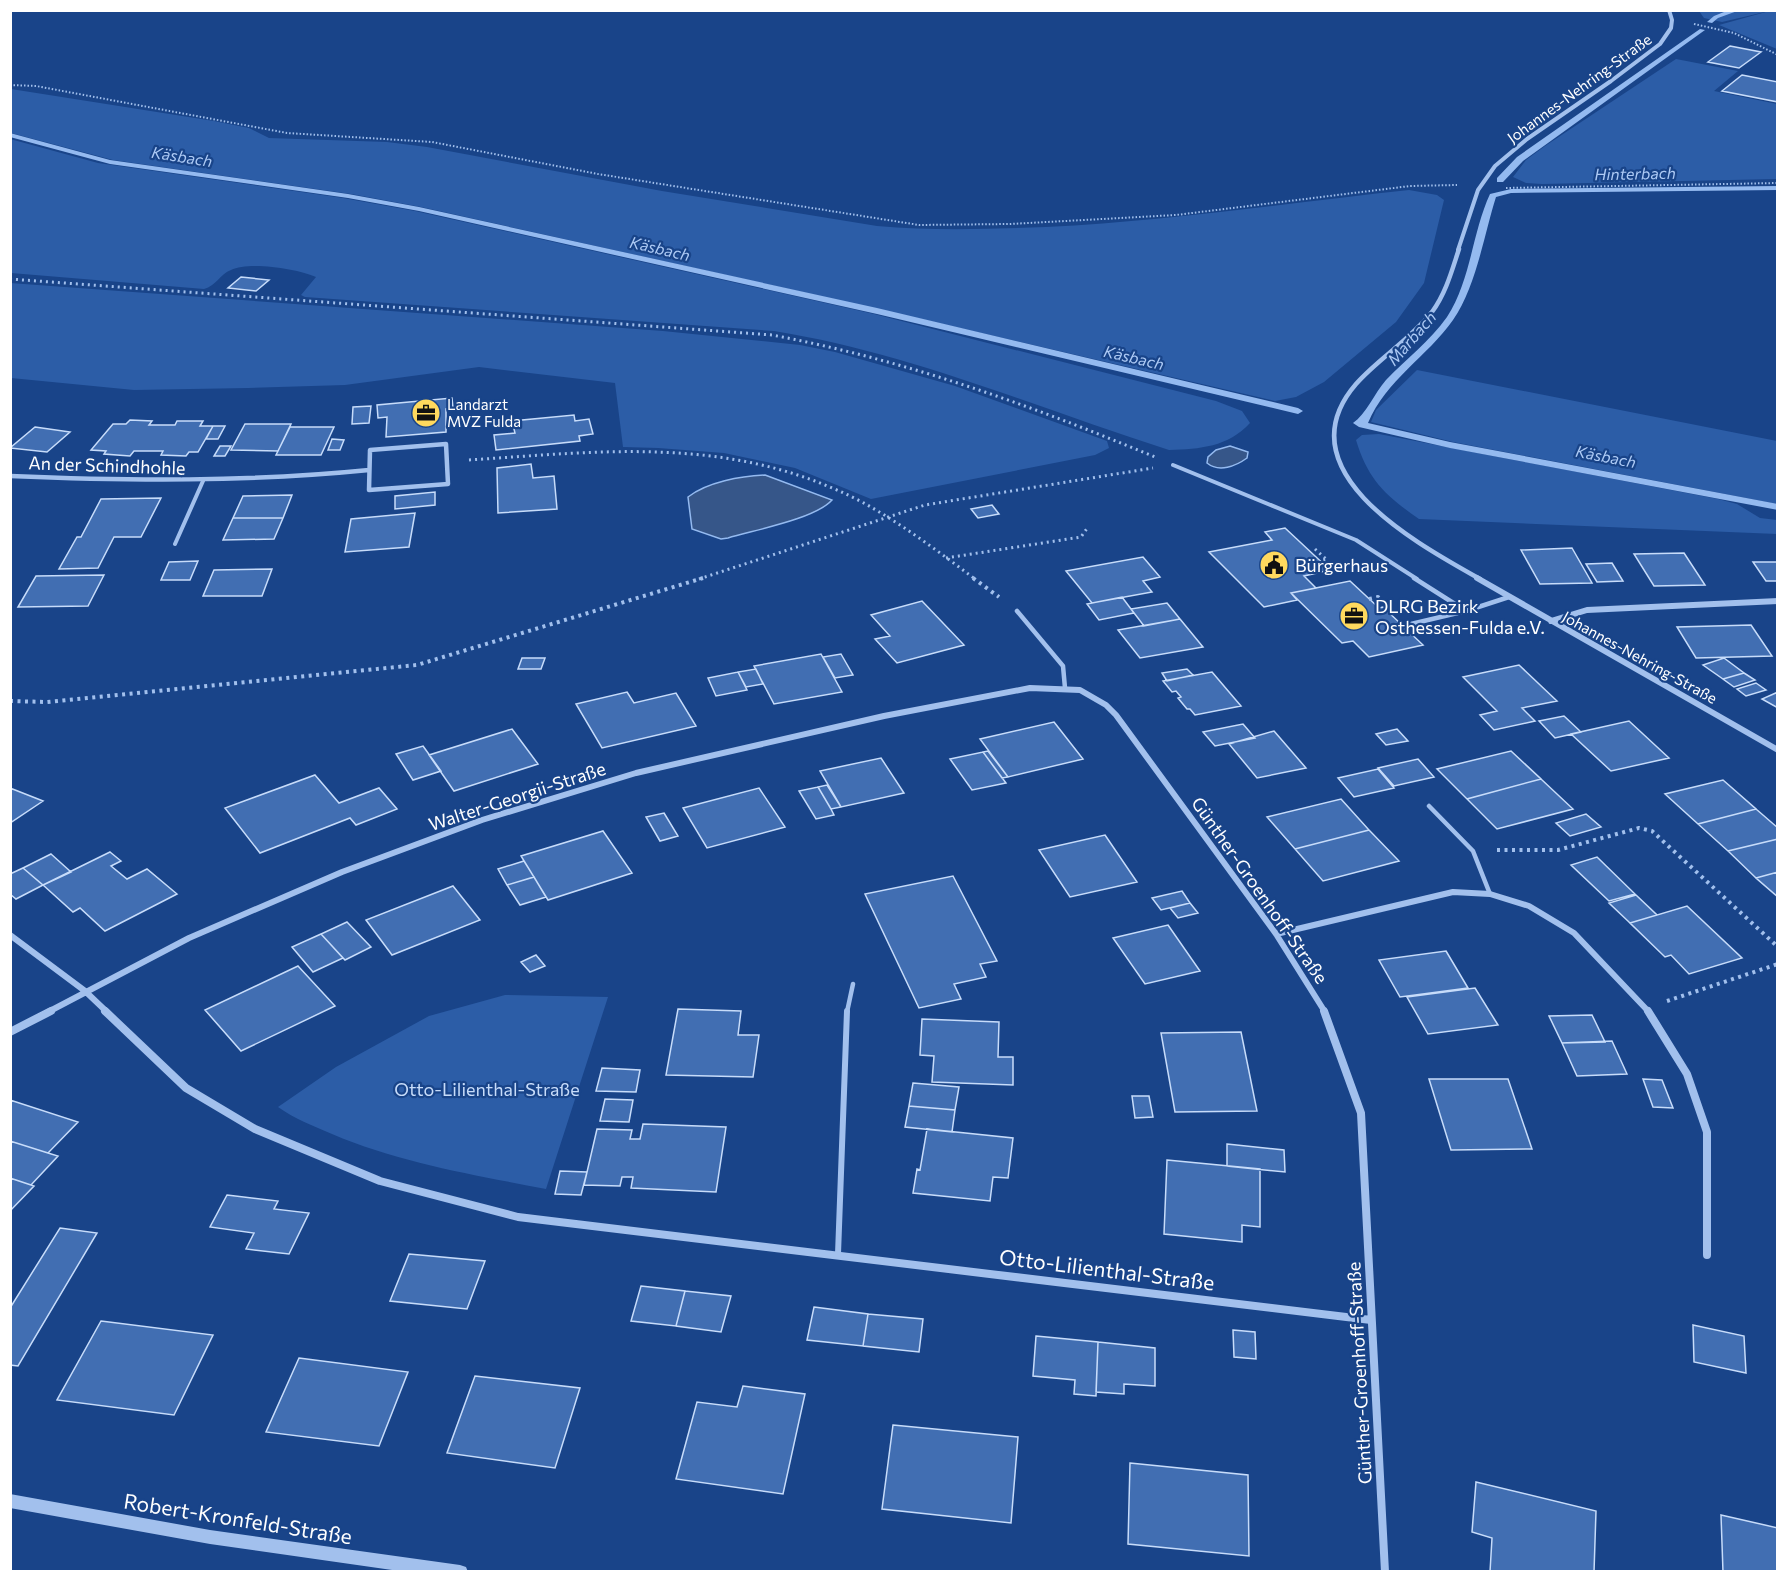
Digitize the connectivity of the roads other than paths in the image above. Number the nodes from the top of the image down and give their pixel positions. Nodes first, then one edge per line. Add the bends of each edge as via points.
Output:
1 (1669, 10) edge
2 (1173, 465) road end
3 (369, 470) junction
4 (10, 476) edge
5 (203, 481) junction
6 (175, 544) dead end
7 (1509, 597) junction
8 (1778, 602) edge
9 (1017, 611) road end
10 (1466, 611) junction
11 (1551, 621) junction
12 (1411, 624) road end
13 (1065, 688) junction
14 (1778, 750) edge
15 (1429, 806) dead end
16 (1490, 894) junction
17 (1276, 934) junction
18 (10, 935) edge
19 (853, 984) dead end
20 (85, 991) junction
21 (10, 1032) edge
22 (838, 1254) junction
23 (1707, 1255) dead end
24 (1371, 1320) junction
25 (10, 1501) edge
26 (460, 1572) edge
27 (1385, 1572) edge

1 - 7 street, Johannes-Nehring-Straße via 1673,21 1660,44 1523,141 1479,187 1434,309 1352,387 1340,407 1334,430 1335,449 1344,475 1361,497 1412,540
2 - 10 lane via 1356,540
3 - 3 street via 369,490 448,484 446,444 370,450
3 - 5 street, An der Schindhohle
4 - 5 street, An der Schindhohle
5 - 6 lane, An der Schindhohle
7 - 10 lane
7 - 11 street, Johannes-Nehring-Straße
8 - 11 street via 1587,610
9 - 13 lane via 1063,666
10 - 12 lane
11 - 14 street, Johannes-Nehring-Straße
13 - 17 street, Günther-Groenhoff-Straße via 1080,690 1116,715
13 - 20 street, Walter-Georgii-Straße via 1030,688 873,718 636,773 482,820 342,872 189,938
15 - 16 lane via 1473,851
16 - 17 street via 1453,892
16 - 23 street via 1529,906 1574,933 1646,1008 1687,1074 1707,1132
17 - 24 street, Günther-Groenhoff-Straße via 1323,1007 1361,1113
18 - 20 street, Otto-Lilienthal-Straße
19 - 22 lane via 847,1011
20 - 21 street, Walter-Georgii-Straße
20 - 22 street, Otto-Lilienthal-Straße via 186,1088 255,1129 380,1181 518,1217
22 - 24 street, Otto-Lilienthal-Straße
24 - 27 street, Günther-Groenhoff-Straße
25 - 26 street, Robert-Kronfeld-Straße via 210,1537

